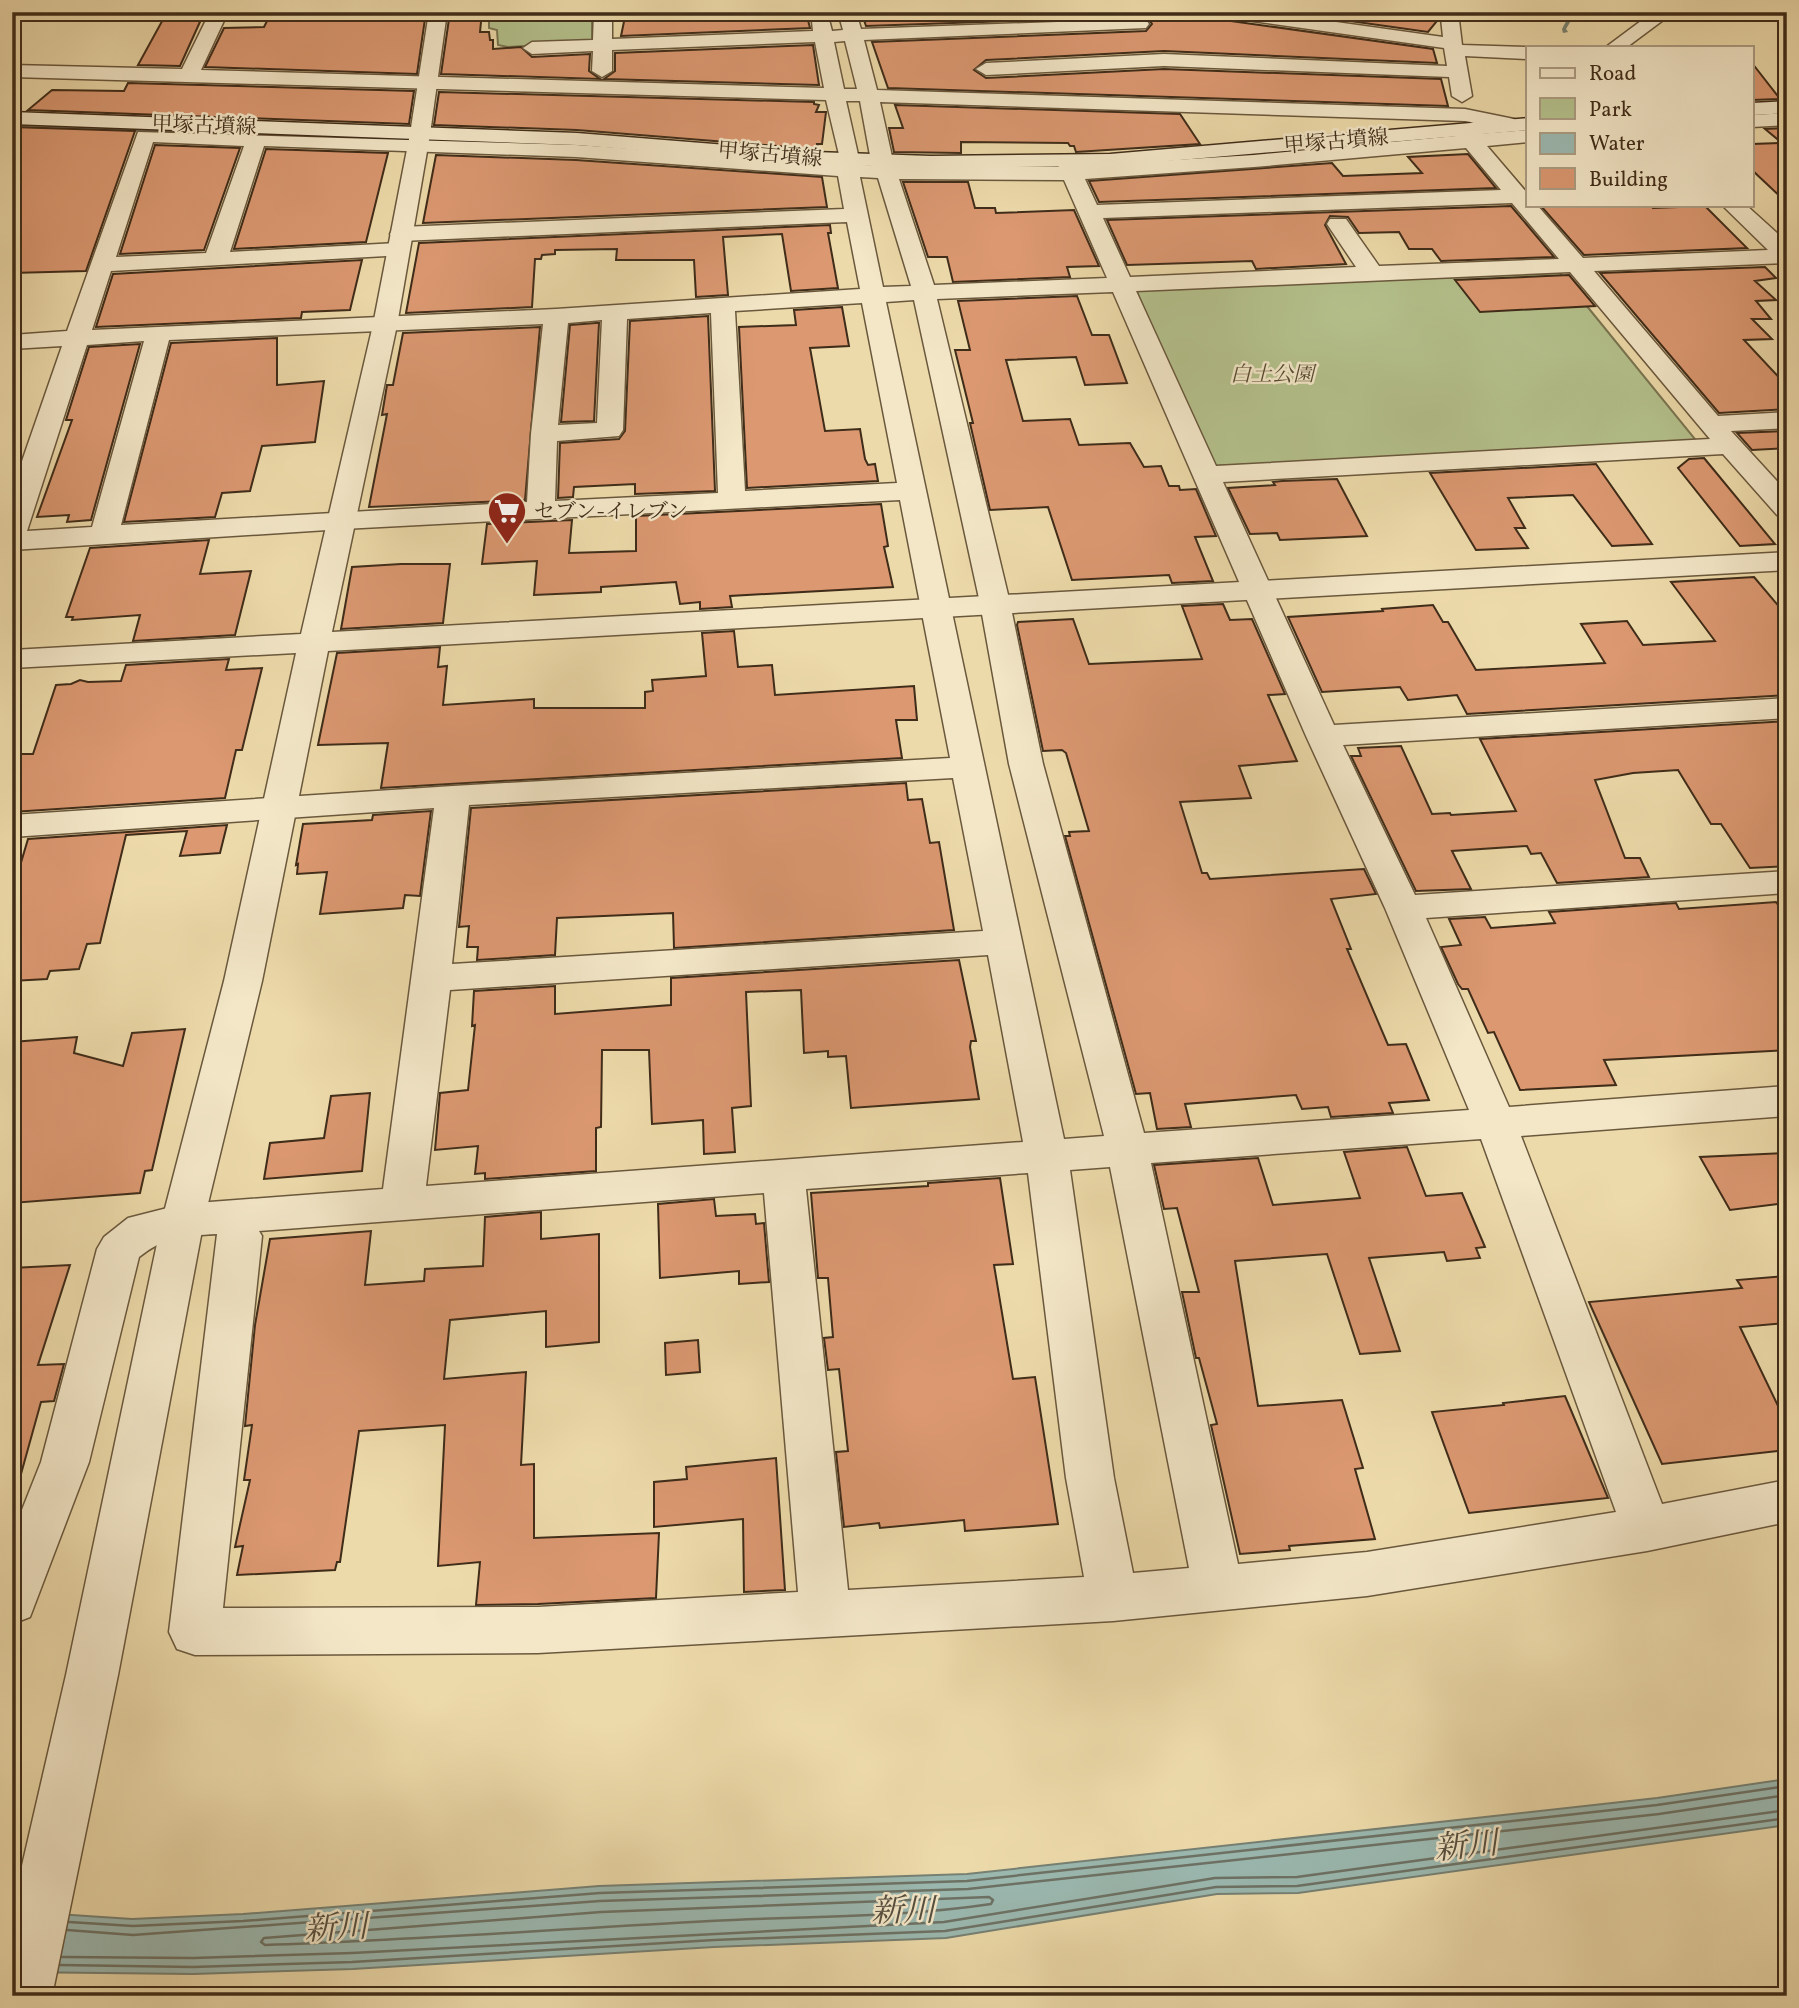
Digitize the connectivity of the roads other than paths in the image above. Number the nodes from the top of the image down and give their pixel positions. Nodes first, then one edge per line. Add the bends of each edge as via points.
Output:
1 (438, 12) edge
2 (603, 12) edge
3 (818, 12) edge
4 (847, 12) edge
5 (1224, 12) edge
6 (1437, 12) edge
7 (1665, 12) edge
8 (219, 13) edge
9 (241, 13) edge
10 (1136, 18) edge
11 (853, 35) junction
12 (824, 37) junction
13 (602, 46) junction
14 (1616, 46) edge
15 (1453, 47) junction
16 (533, 48) dead end
17 (978, 50) junction
18 (1526, 53) edge
19 (1164, 60) junction
20 (12, 71) edge
21 (1457, 72) junction
22 (189, 74) junction
23 (426, 81) junction
24 (603, 87) junction
25 (835, 95) junction
26 (869, 96) junction
27 (1000, 101) junction
28 (1202, 106) junction
29 (1787, 107) edge
30 (1754, 110) edge
31 (1526, 114) edge
32 (1787, 118) edge
33 (15, 119) edge
34 (1754, 121) edge
35 (1526, 124) edge
36 (1504, 125) junction
37 (1466, 132) junction
38 (243, 135) junction
39 (1526, 136) edge
40 (419, 140) junction
41 (1233, 149) junction
42 (1166, 162) junction
43 (848, 166) junction
44 (884, 167) junction
45 (1070, 168) junction
46 (1516, 195) junction
47 (1735, 206) edge
48 (1091, 212) junction
49 (857, 215) junction
50 (1338, 224) dead end
51 (399, 242) junction
52 (1787, 256) edge
53 (216, 258) junction
54 (102, 265) junction
55 (1576, 265) junction
56 (1371, 273) junction
57 (1120, 285) junction
58 (925, 293) junction
59 (872, 295) junction
60 (723, 304) junction
61 (615, 312) junction
62 (556, 316) junction
63 (385, 325) junction
64 (159, 333) junction
65 (79, 338) junction
66 (12, 342) edge
67 (1787, 420) edge
68 (1712, 424) junction
69 (544, 433) junction
70 (1730, 446) junction
71 (1206, 475) junction
72 (914, 491) junction
73 (732, 501) junction
74 (1787, 509) edge
75 (541, 510) junction
76 (343, 520) junction
77 (12, 531) edge
78 (104, 535) junction
79 (12, 541) edge
80 (1787, 561) edge
81 (1258, 590) junction
82 (995, 603) junction
83 (938, 607) junction
84 (314, 641) junction
85 (12, 659) edge
86 (1787, 708) edge
87 (1322, 736) junction
88 (967, 767) junction
89 (453, 796) junction
90 (277, 809) junction
91 (12, 826) edge
92 (1787, 882) edge
93 (1403, 908) junction
94 (1004, 942) junction
95 (432, 978) junction
96 (1787, 1101) edge
97 (1495, 1122) junction
98 (1128, 1151) junction
99 (1047, 1157) junction
100 (784, 1175) junction
101 (402, 1204) junction
102 (206, 1219) junction
103 (1787, 1500) edge
104 (1647, 1529) junction
105 (1218, 1588) junction
106 (1113, 1598) junction
107 (12, 1601) edge
108 (825, 1614) junction
109 (22, 1996) edge

1 - 23 street
2 - 13 street
3 - 12 street
4 - 11 street
5 - 15 street
6 - 15 street via 1450,13
7 - 14 street
8 - 9 street
8 - 22 street
10 - 17 street
10 - 19 street
11 - 12 street
11 - 17 street
11 - 26 street
12 - 13 street
12 - 25 street
13 - 16 street
13 - 24 street
15 - 18 street
15 - 21 street
17 - 19 street
17 - 27 street
19 - 21 street
19 - 28 street
20 - 22 street
21 - 37 street
22 - 23 street
23 - 24 street
23 - 40 street
24 - 25 street
25 - 26 street
25 - 43 street
26 - 27 street
26 - 44 street
27 - 28 street
28 - 37 street
28 - 41 street
29 - 30 street
31 - 36 street
32 - 34 street
33 - 38 street, 甲塚古墳線
35 - 36 street, 甲塚古墳線
36 - 37 street, 甲塚古墳線
37 - 39 street
37 - 41 street, 甲塚古墳線
37 - 42 street
37 - 46 street
38 - 40 street
38 - 53 street
38 - 54 street via 145,136
40 - 43 street via 552,144
40 - 51 street
41 - 42 street, 甲塚古墳線
42 - 45 street
43 - 44 street
43 - 49 street
44 - 45 street
44 - 58 street
45 - 48 street
46 - 48 street
46 - 55 street
47 - 52 street
48 - 57 street
49 - 51 street
49 - 59 street
50 - 56 street
51 - 53 street
51 - 63 street
52 - 55 street
53 - 54 street
54 - 65 street
55 - 56 street
55 - 68 street
56 - 57 street
57 - 58 street
57 - 71 street
58 - 59 street
58 - 82 street
59 - 60 street
59 - 72 street
60 - 61 street
60 - 73 street
61 - 62 street
61 - 69 street via 610,430
62 - 63 street
62 - 69 street
63 - 64 street
63 - 76 street
64 - 65 street
64 - 78 street
65 - 66 street
65 - 77 street
67 - 68 street
68 - 70 street
69 - 75 street
70 - 71 street
70 - 74 street
71 - 81 street
72 - 73 street
72 - 83 street
73 - 75 street
75 - 76 street
76 - 78 street
76 - 84 street
78 - 79 street
80 - 81 street
81 - 82 street
81 - 87 street
82 - 83 street
82 - 98 street via 1026,764
83 - 84 street
83 - 88 street
84 - 85 street
84 - 90 street
86 - 87 street
87 - 93 street
88 - 89 street
88 - 94 street
89 - 90 street
89 - 95 street
90 - 91 street
90 - 102 street via 243,981
92 - 93 street
93 - 97 street
94 - 95 street
94 - 99 street
95 - 101 street
96 - 97 street
97 - 98 street
97 - 104 street
98 - 99 street
98 - 105 street
99 - 100 street
99 - 106 street via 1090,1478
100 - 101 street
100 - 108 street
101 - 102 street
102 - 107 street via 143,1230 119,1249 65,1462
102 - 108 street via 240,1236 195,1632 538,1630
102 - 109 street via 92,1675
103 - 104 street
104 - 105 street via 1367,1574
105 - 106 street
106 - 108 street

